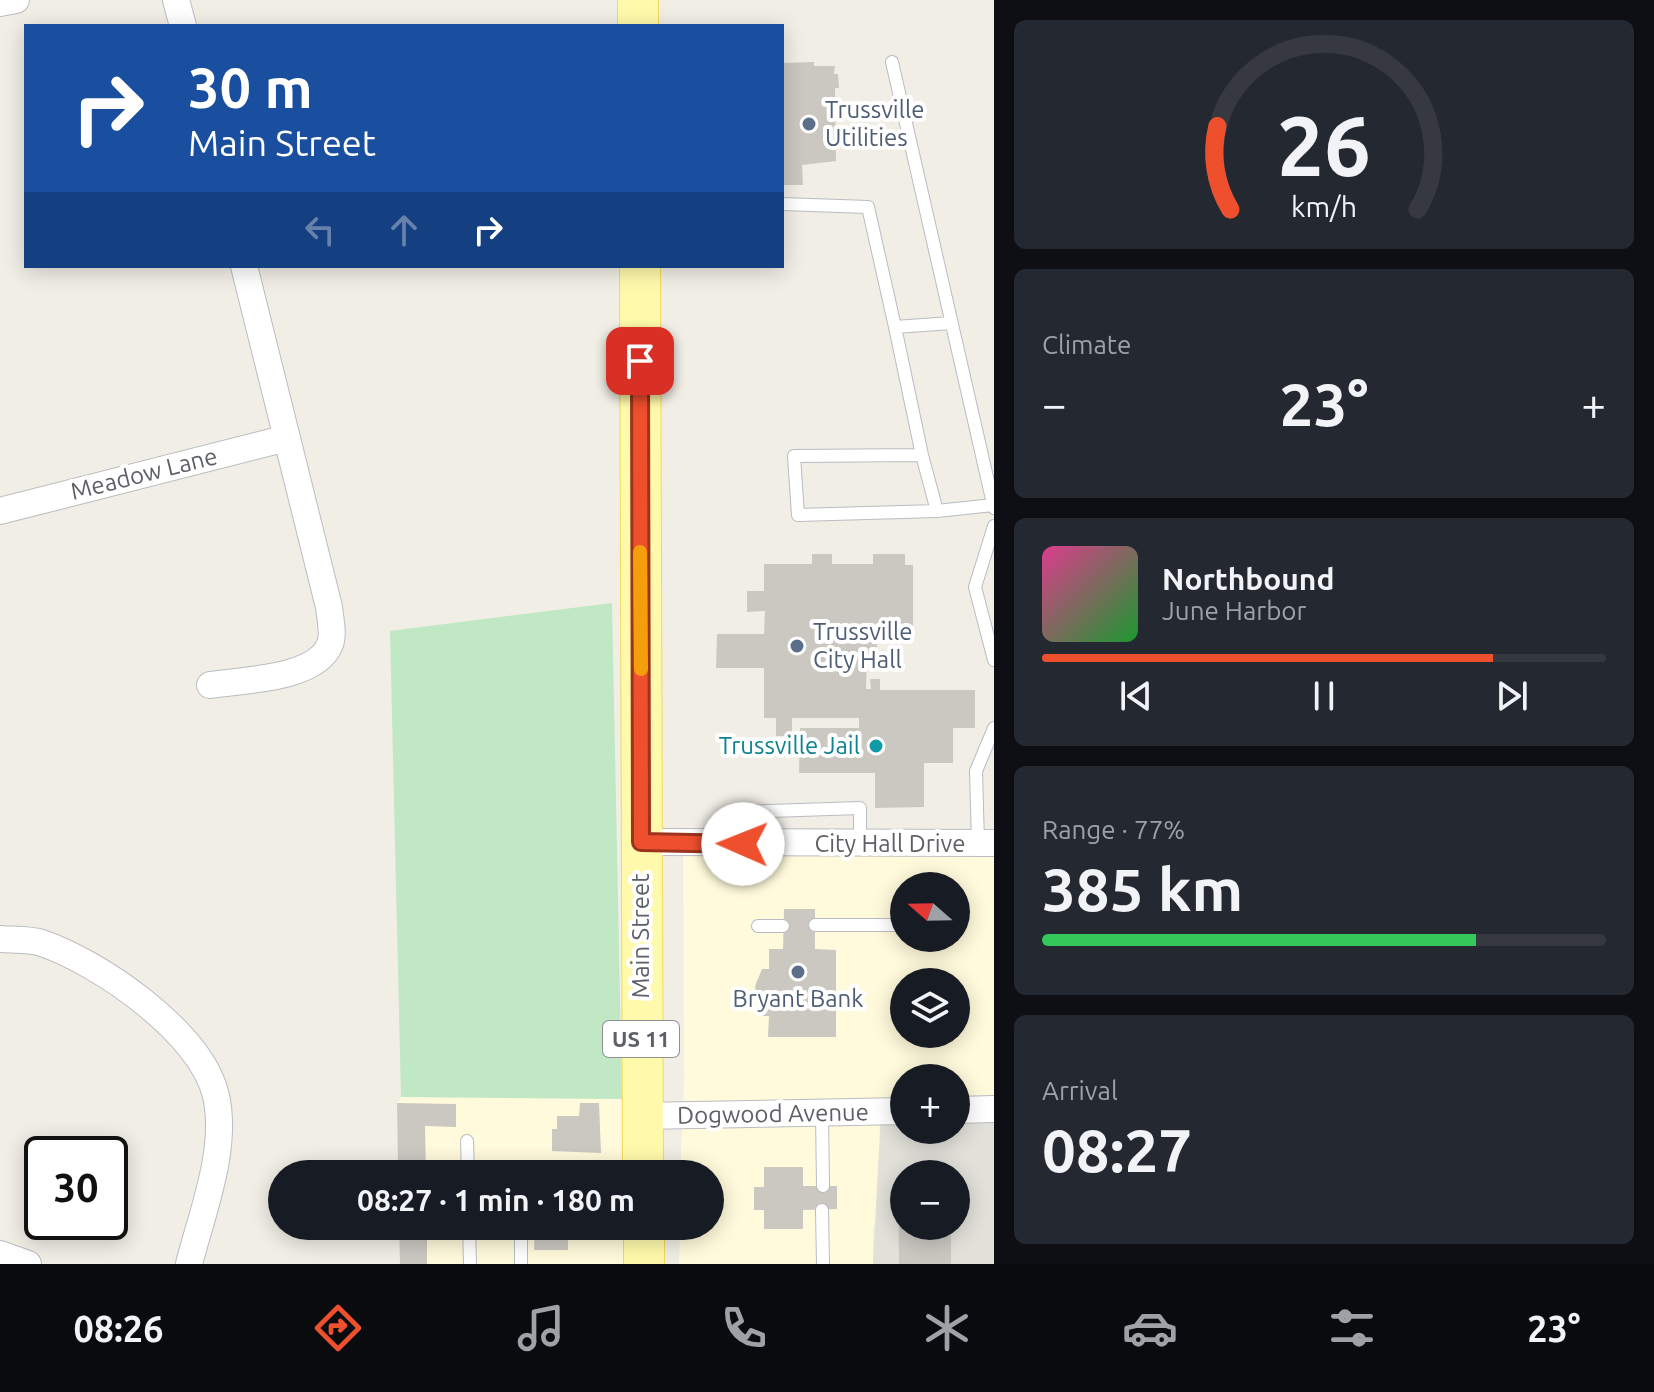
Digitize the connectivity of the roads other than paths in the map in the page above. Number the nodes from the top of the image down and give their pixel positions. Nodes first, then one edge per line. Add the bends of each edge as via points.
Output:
1 (16, 0) edge
2 (176, 0) edge
3 (638, 0) edge
4 (0, 3) edge
5 (182, 24) edge
6 (638, 24) edge
7 (892, 62) dead end
8 (784, 204) edge
9 (244, 268) edge
10 (640, 268) edge
11 (951, 323) junction
12 (895, 327) junction
13 (287, 438) junction
14 (922, 455) junction
15 (994, 506) edge
16 (0, 511) edge
17 (937, 511) junction
18 (994, 526) edge
19 (994, 660) edge
20 (210, 685) dead end
21 (994, 728) edge
22 (741, 812) dead end
23 (641, 842) junction
24 (986, 843) edge
25 (860, 844) junction
26 (815, 925) dead end
27 (890, 925) edge
28 (758, 926) dead end
29 (783, 926) dead end
30 (0, 939) edge
31 (994, 1109) edge
32 (970, 1110) edge
33 (890, 1111) edge
34 (822, 1113) junction
35 (641, 1116) junction
36 (467, 1141) dead end
37 (468, 1160) edge
38 (642, 1160) edge
39 (823, 1186) dead end
40 (822, 1210) dead end
41 (469, 1240) edge
42 (521, 1240) edge
43 (644, 1240) edge
44 (0, 1254) edge
45 (28, 1264) edge
46 (189, 1264) edge
47 (470, 1264) edge
48 (521, 1264) edge
49 (644, 1264) edge
50 (823, 1264) edge

1 - 4 street
2 - 5 street
3 - 6 main road
7 - 11 lane
8 - 12 lane via 868,207
9 - 13 street
10 - 23 main road, Main Street / US 11
11 - 12 lane
11 - 15 lane
12 - 14 lane
13 - 16 street, Meadow Lane
13 - 20 street via 329,607 331,642 320,663 305,670
14 - 17 lane
14 - 17 lane via 794,456 798,515
15 - 17 lane
18 - 19 lane via 975,587
21 - 24 lane via 976,771
22 - 25 lane via 860,808
23 - 25 street, City Hall Drive
23 - 35 main road, Main Street / US 11
24 - 25 street, City Hall Drive
26 - 27 lane
28 - 29 lane
30 - 46 street via 40,942 112,976 198,1058 216,1095 219,1141
31 - 32 street
33 - 34 street, Dogwood Avenue
34 - 35 street, Dogwood Avenue
34 - 39 lane
35 - 38 main road, Main Street / US 11
36 - 37 lane
40 - 50 lane
41 - 47 lane
42 - 48 lane
43 - 49 main road
44 - 45 street

